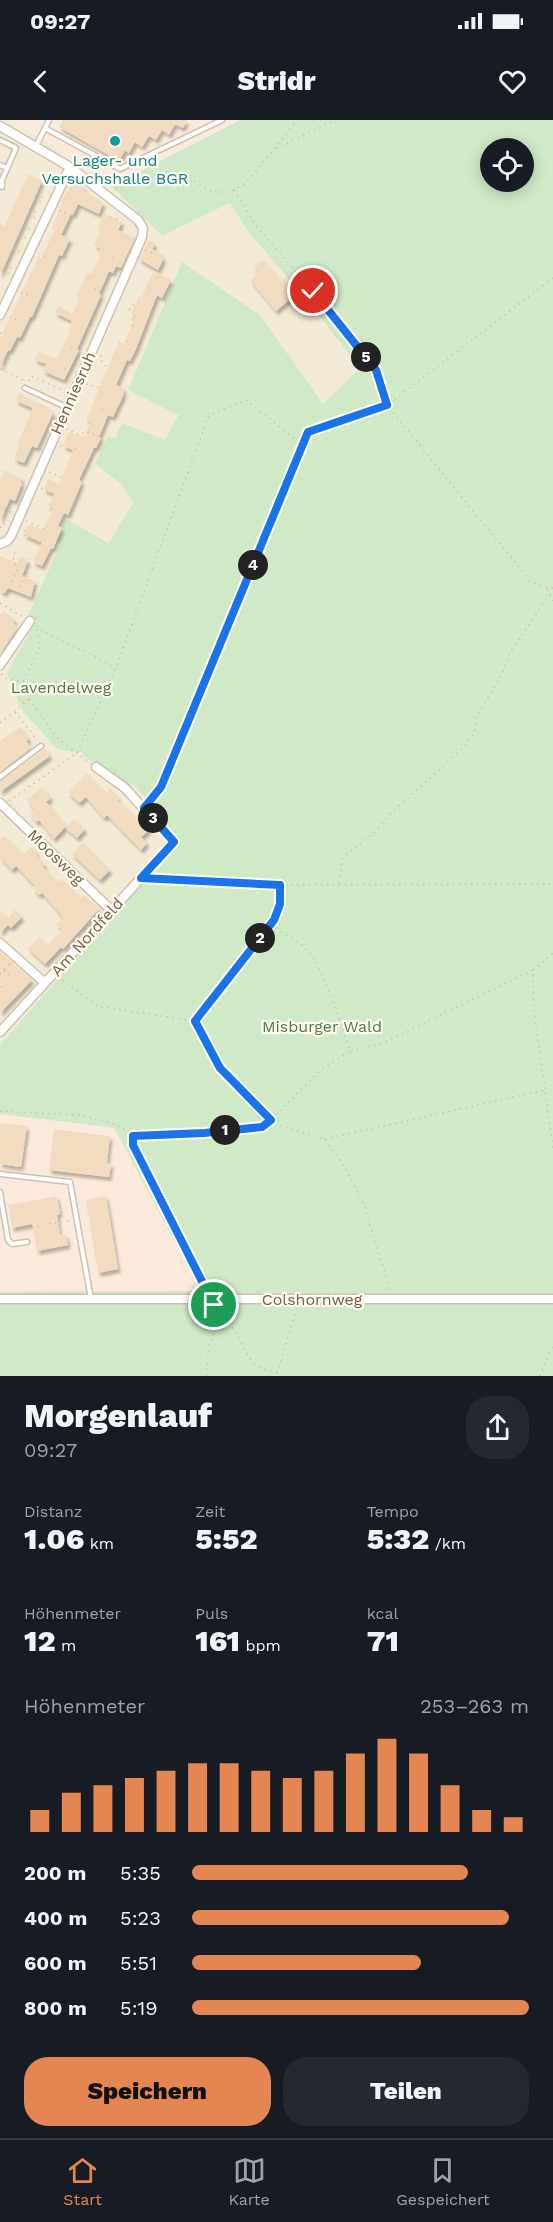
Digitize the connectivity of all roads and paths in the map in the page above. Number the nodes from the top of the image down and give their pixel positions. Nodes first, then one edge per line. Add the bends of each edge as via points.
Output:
1 (49, 120) edge
2 (222, 120) edge
3 (297, 120) edge
4 (335, 120) edge
5 (0, 126) edge
6 (45, 128) junction
7 (0, 140) edge
8 (36, 146) junction
9 (275, 149) junction
10 (0, 165) edge
11 (70, 167) junction
12 (7, 168) junction
13 (41, 183) dead end
14 (2, 187) dead end
15 (53, 189) dead end
16 (114, 190) dead end
17 (234, 190) junction
18 (36, 194) dead end
19 (34, 199) dead end
20 (48, 200) dead end
21 (46, 204) dead end
22 (60, 207) dead end
23 (29, 209) dead end
24 (28, 215) dead end
25 (41, 215) dead end
26 (32, 216) dead end
27 (110, 217) dead end
28 (69, 218) dead end
29 (121, 220) dead end
30 (23, 226) dead end
31 (34, 231) dead end
32 (19, 235) dead end
33 (29, 240) dead end
34 (13, 248) dead end
35 (142, 248) dead end
36 (21, 252) dead end
37 (152, 253) dead end
38 (36, 254) dead end
39 (46, 260) dead end
40 (5, 265) dead end
41 (14, 269) dead end
42 (2, 270) dead end
43 (13, 275) dead end
44 (553, 278) edge
45 (94, 289) dead end
46 (19, 291) dead end
47 (32, 297) dead end
48 (102, 298) dead end
49 (137, 301) dead end
50 (129, 310) dead end
51 (3, 315) edge
52 (133, 318) dead end
53 (19, 321) dead end
54 (90, 324) dead end
55 (133, 325) dead end
56 (94, 330) dead end
57 (0, 333) edge
58 (4, 334) dead end
59 (81, 346) dead end
60 (71, 347) dead end
61 (101, 355) dead end
62 (5, 356) dead end
63 (107, 368) dead end
64 (64, 369) dead end
65 (1, 370) edge
66 (77, 375) dead end
67 (83, 383) dead end
68 (25, 388) dead end
69 (100, 388) dead end
70 (72, 394) junction
71 (387, 405) junction
72 (66, 407) junction
73 (63, 428) dead end
74 (99, 437) dead end
75 (56, 444) dead end
76 (303, 445) junction
77 (77, 450) dead end
78 (45, 471) dead end
79 (62, 478) dead end
80 (38, 487) dead end
81 (54, 498) dead end
82 (4, 509) dead end
83 (13, 513) dead end
84 (5, 521) dead end
85 (30, 523) dead end
86 (0, 527) edge
87 (44, 529) dead end
88 (25, 530) dead end
89 (45, 543) dead end
90 (0, 544) edge
91 (15, 552) dead end
92 (30, 558) dead end
93 (12, 582) dead end
94 (21, 587) dead end
95 (547, 588) junction
96 (553, 588) edge
97 (550, 594) junction
98 (553, 601) edge
99 (0, 603) edge
100 (34, 624) junction
101 (0, 665) edge
102 (115, 669) junction
103 (0, 674) edge
104 (23, 682) junction
105 (29, 699) junction
106 (15, 712) junction
107 (0, 723) edge
108 (41, 746) joint
109 (77, 753) junction
110 (96, 767) joint
111 (0, 777) edge
112 (1, 804) edge
113 (144, 808) junction
114 (141, 878) junction
115 (338, 884) junction
116 (553, 884) edge
117 (280, 885) junction
118 (111, 910) junction
119 (274, 920) junction
120 (0, 943) edge
121 (553, 953) edge
122 (15, 957) junction
123 (0, 964) edge
124 (4, 969) junction
125 (532, 970) junction
126 (0, 974) edge
127 (54, 974) junction
128 (12, 977) dead end
129 (45, 983) junction
130 (195, 1021) junction
131 (0, 1032) edge
132 (350, 1051) junction
133 (545, 1090) junction
134 (0, 1110) edge
135 (271, 1120) junction
136 (133, 1136) junction
137 (324, 1139) junction
138 (553, 1148) edge
139 (0, 1174) edge
140 (0, 1192) edge
141 (77, 1219) junction
142 (49, 1224) dead end
143 (39, 1226) dead end
144 (7, 1232) junction
145 (27, 1242) dead end
146 (393, 1298) junction
147 (0, 1299) edge
148 (91, 1299) junction
149 (212, 1299) junction
150 (298, 1299) junction
151 (553, 1299) edge
152 (220, 1312) junction
153 (553, 1345) edge
154 (277, 1375) edge
155 (206, 1376) edge
156 (540, 1376) edge

1 - 6 lane
2 - 6 lane via 120,169
3 - 9 path
4 - 9 path
5 - 8 street
6 - 8 lane
7 - 12 lane via 16,148
8 - 11 street
9 - 17 path
10 - 12 lane
11 - 51 street
11 - 70 street, Henniesruh via 143,228
12 - 14 lane
13 - 15 path
16 - 17 path via 164,172 186,176 212,192
17 - 71 path via 256,226 376,370
18 - 20 path
19 - 21 path
22 - 28 path via 58,210
23 - 25 path
24 - 26 path
27 - 29 path
30 - 31 path
32 - 33 path
34 - 36 path
35 - 37 path
38 - 39 path
40 - 41 path
42 - 43 path
44 - 71 path
45 - 48 path via 100,291
46 - 47 path
49 - 50 path
51 - 53 path
52 - 55 path
54 - 56 path via 88,328
57 - 58 path
59 - 60 path via 79,350
61 - 63 path
62 - 65 path via 9,358
64 - 66 path
65 - 70 path via 28,382 31,376
67 - 69 path
68 - 72 lane
70 - 72 street, Henniesruh
71 - 76 path via 308,432
71 - 95 path via 531,582
72 - 90 street, Henniesruh via 11,536
73 - 74 path via 80,435 86,430
75 - 77 path
76 - 102 path via 246,400 208,416
76 - 113 path via 161,787
78 - 79 path
80 - 81 path via 56,495
82 - 83 path
84 - 86 path
85 - 87 path
88 - 89 path via 23,535
91 - 93 path via 17,570
92 - 94 path
95 - 96 path
95 - 97 path
97 - 98 path
97 - 115 path via 509,654 502,675 476,717 474,733 373,834 343,857
99 - 100 path
100 - 101 street
100 - 102 path
100 - 104 path via 39,649
102 - 109 path
103 - 104 path
104 - 105 path
105 - 106 path
105 - 109 path via 58,739
106 - 107 path
106 - 108 path
108 - 111 lane
109 - 110 path
109 - 112 path
110 - 113 street, Am Nordfeld
112 - 118 street, Moosweg
113 - 114 street, Am Nordfeld via 174,842
114 - 117 path
114 - 118 street, Am Nordfeld
115 - 116 path
115 - 117 path
117 - 119 path via 280,904
118 - 127 street, Am Nordfeld
119 - 130 path
119 - 132 path via 278,930 302,945 316,961
120 - 122 street
121 - 125 path
122 - 124 path
122 - 129 street
123 - 124 path
124 - 126 path
124 - 128 path
125 - 132 path via 383,1043
125 - 133 path
127 - 129 street, Am Nordfeld
127 - 130 path via 97,1006
129 - 131 street, Am Nordfeld
130 - 135 path via 220,1068
132 - 135 path via 321,1070
133 - 137 path
133 - 138 path
134 - 136 path via 81,1115 117,1125
135 - 136 path via 262,1127
135 - 137 path
136 - 149 path via 133,1145
137 - 146 path via 363,1203
139 - 141 lane via 70,1182
140 - 144 lane
141 - 142 path
141 - 148 lane
143 - 144 path
144 - 145 lane via 12,1244
146 - 150 street, Colshornweg
146 - 151 street, Colshornweg
147 - 148 street, Colshornweg
148 - 149 street, Colshornweg
149 - 150 street, Colshornweg
149 - 152 path
150 - 154 path
152 - 154 path via 249,1358
152 - 155 path via 209,1347
153 - 156 path

